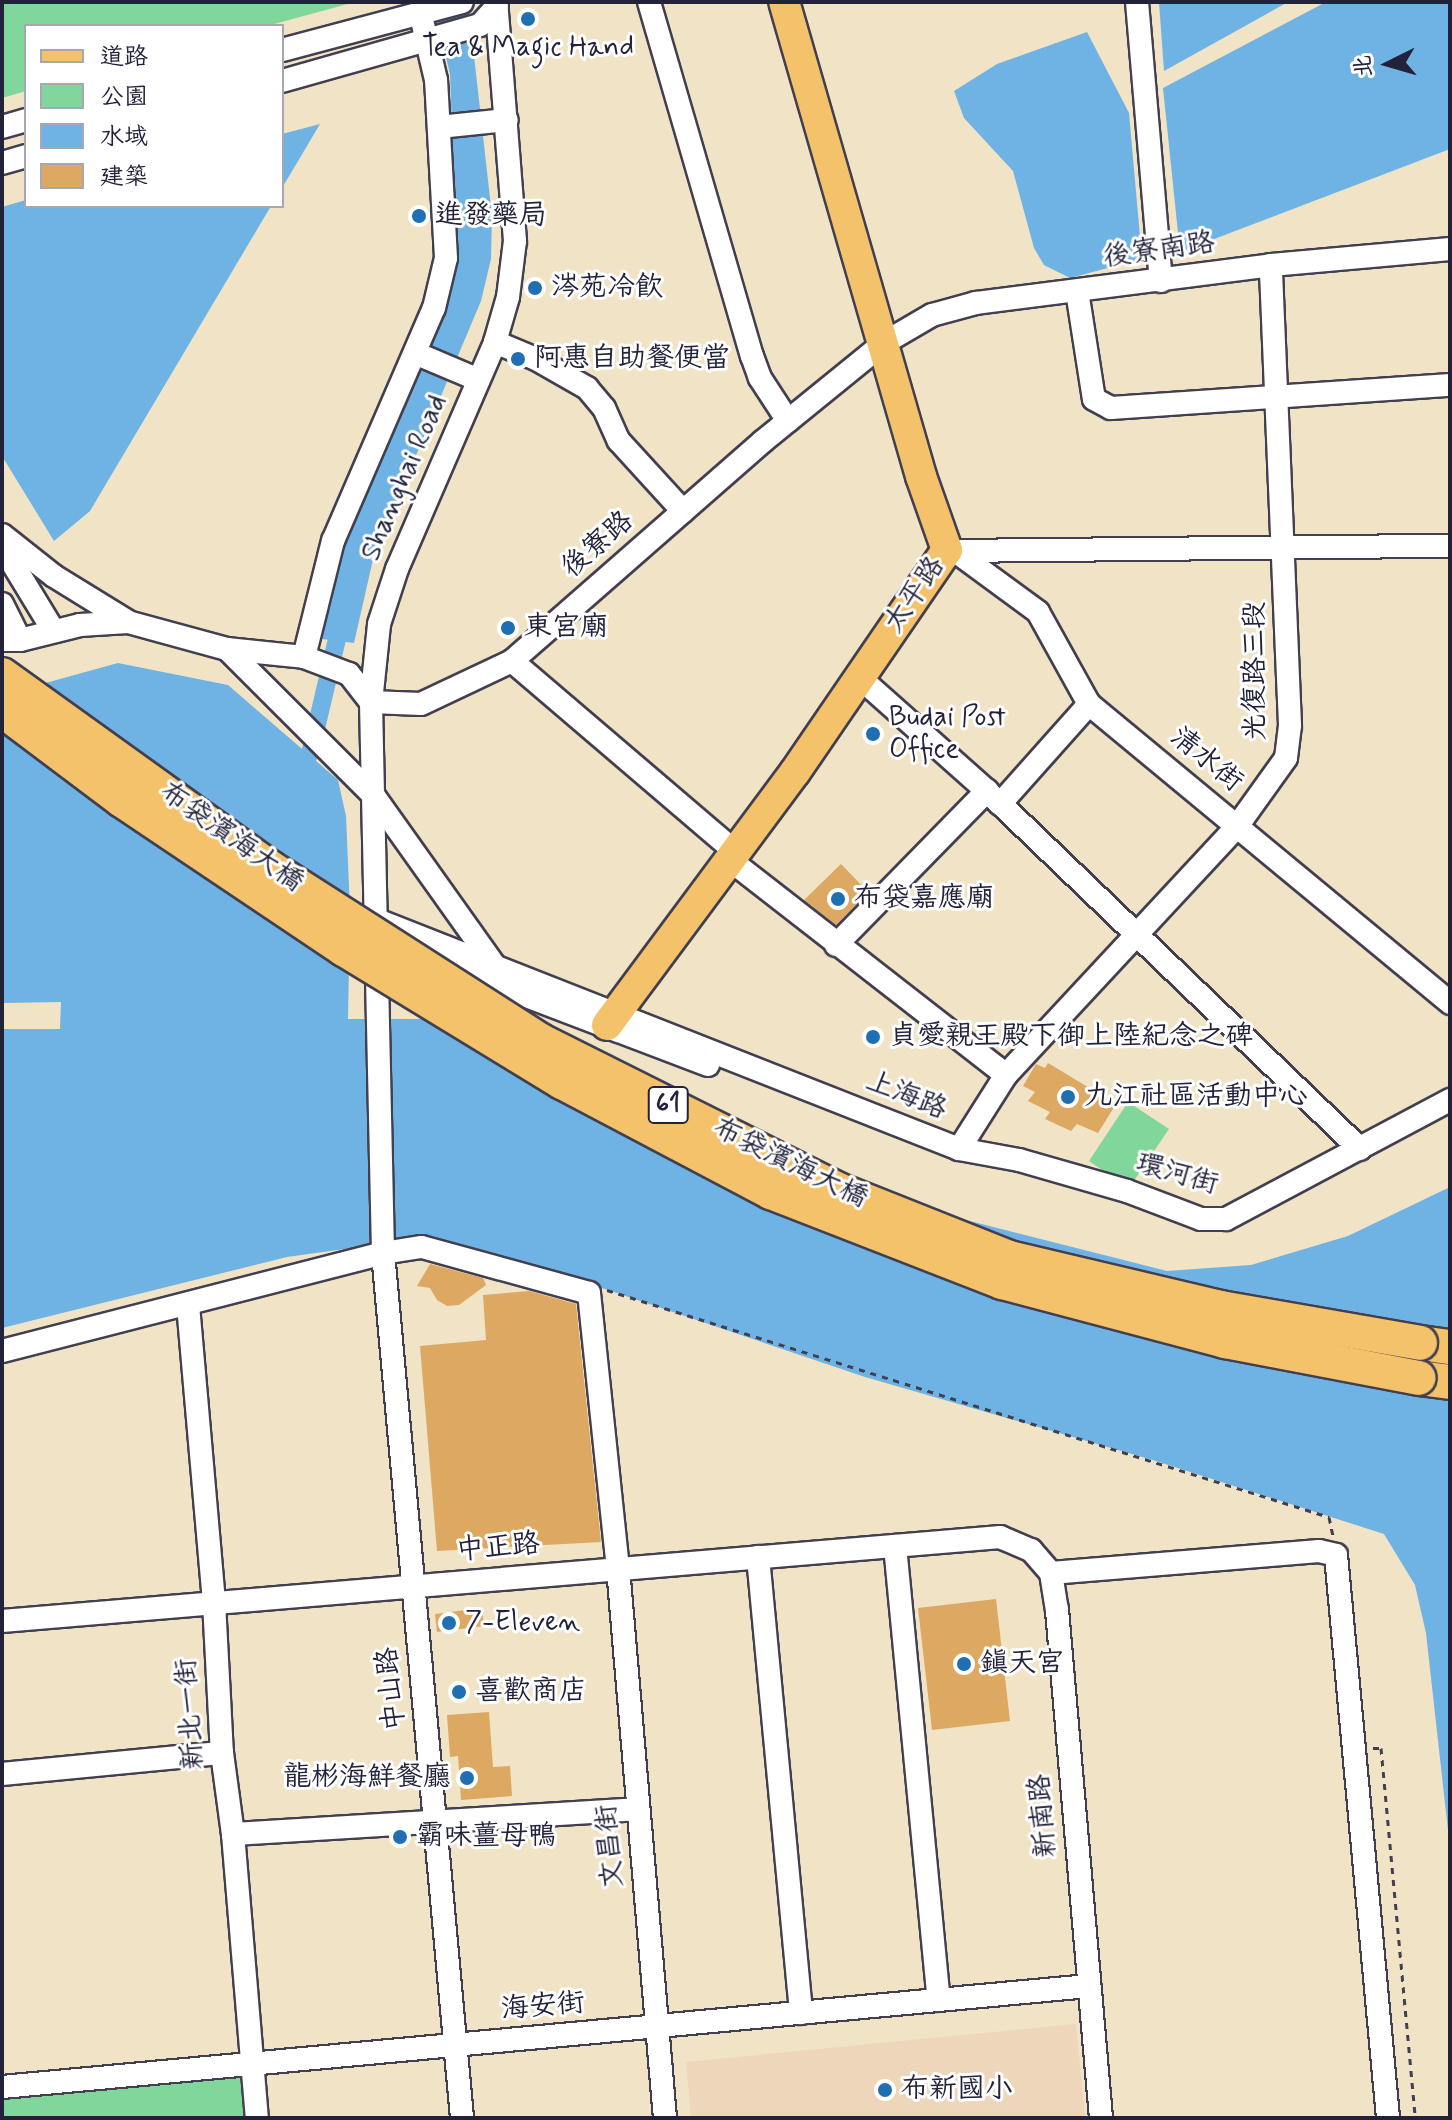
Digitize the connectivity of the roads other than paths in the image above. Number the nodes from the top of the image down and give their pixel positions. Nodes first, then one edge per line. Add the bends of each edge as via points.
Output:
1 (462, 2) edge
2 (649, 2) edge
3 (784, 2) edge
4 (1137, 2) edge
5 (497, 3) edge
6 (426, 10) junction
7 (432, 37) junction
8 (284, 49) edge
9 (284, 80) edge
10 (507, 120) junction
11 (24, 121) edge
12 (2, 127) edge
13 (439, 127) junction
14 (24, 157) edge
15 (2, 163) edge
16 (1450, 249) edge
17 (1271, 265) junction
18 (1161, 281) junction
19 (1077, 291) junction
20 (495, 342) junction
21 (884, 343) junction
22 (415, 353) junction
23 (479, 380) junction
24 (1450, 385) edge
25 (1278, 399) junction
26 (788, 421) junction
27 (683, 511) junction
28 (2, 535) edge
29 (2, 546) edge
30 (1450, 546) edge
31 (1284, 550) junction
32 (951, 551) junction
33 (2, 604) edge
34 (128, 622) junction
35 (53, 630) junction
36 (11, 640) edge
37 (227, 649) junction
38 (304, 657) junction
39 (512, 661) junction
40 (2, 675) edge
41 (859, 677) junction
42 (371, 702) junction
43 (1089, 704) junction
44 (2, 710) edge
45 (374, 796) junction
46 (993, 798) junction
47 (1238, 825) junction
48 (733, 856) junction
49 (377, 920) junction
50 (1134, 935) junction
51 (836, 945) junction
52 (494, 965) junction
53 (1450, 1003) edge
54 (612, 1018) junction
55 (1006, 1075) junction
56 (1450, 1100) edge
57 (959, 1149) junction
58 (1360, 1149) junction
59 (383, 1253) junction
60 (188, 1305) junction
61 (1440, 1345) edge
62 (2, 1351) edge
63 (1440, 1380) edge
64 (895, 1546) junction
65 (758, 1557) junction
66 (618, 1568) junction
67 (1051, 1573) junction
68 (412, 1585) junction
69 (214, 1602) junction
70 (2, 1621) edge
71 (222, 1753) junction
72 (2, 1774) edge
73 (637, 1809) junction
74 (435, 1823) junction
75 (233, 1834) junction
76 (1089, 1986) junction
77 (939, 2000) junction
78 (801, 2013) junction
79 (657, 2026) junction
80 (457, 2045) junction
81 (253, 2064) junction
82 (2, 2087) edge
83 (257, 2118) edge
84 (462, 2118) edge
85 (665, 2118) edge
86 (1101, 2118) edge
87 (1388, 2118) edge

1 - 6 street
2 - 26 street via 752,356
3 - 21 main road, 太平路
4 - 18 street
5 - 7 street via 480,25
5 - 10 street, Shanghai Road
6 - 7 street
6 - 8 street
7 - 9 street
7 - 13 street
10 - 13 street
10 - 20 street, Shanghai Road via 515,241 508,297
11 - 12 street
13 - 22 street via 446,258 434,308
14 - 15 street
16 - 17 street, 後寮南路
17 - 18 street, 後寮南路
17 - 25 street, 光復路三段
18 - 19 street, 後寮南路
19 - 21 street, 後寮南路 via 976,303 932,315
19 - 25 street via 1094,399 1111,408
20 - 23 street, Shanghai Road
20 - 27 street via 587,388 604,408 619,441
21 - 26 street, 後寮路
21 - 32 main road, 太平路 via 921,476
22 - 23 street
22 - 38 street via 333,541
23 - 42 street, Shanghai Road via 392,583 379,624
24 - 25 street
25 - 31 street, 光復路三段
26 - 27 street, 後寮路
27 - 39 street, 後寮路
28 - 34 street via 54,576
29 - 35 street
30 - 31 street
31 - 32 street
31 - 47 street, 光復路三段 via 1290,725 1286,758
32 - 41 main road, 太平路
32 - 43 street, 清水街 via 1038,612
33 - 36 street
34 - 35 street
34 - 37 street
35 - 36 street
37 - 38 street
37 - 45 street
38 - 42 street via 349,674
39 - 42 street, 後寮路 via 421,704
39 - 48 street
40 - 61 highway, 布袋濱海大橋 / 61, bridge via 272,869 541,1041 836,1189 1009,1258 1220,1308
41 - 46 street
41 - 48 main road, 太平路
42 - 45 street, Shanghai Road
43 - 46 street
43 - 47 street, 清水街
44 - 63 highway, 布袋濱海大橋 / 61, bridge via 122,800 344,949 562,1082 771,1192 1002,1282 1225,1341
45 - 49 street, Shanghai Road
45 - 52 street
46 - 50 street
46 - 51 street
47 - 50 street, 光復路三段
47 - 53 street, 清水街
48 - 51 street
48 - 54 main road, 太平路
49 - 52 street, 上海路
49 - 54 street, 上海路 via 396,938 452,965
49 - 59 street, Shanghai Road
50 - 55 street, 光復路三段
50 - 58 street
51 - 55 street
52 - 54 street, 上海路
54 - 57 street, 上海路
55 - 57 street, 光復路三段
56 - 58 street, 環河街
57 - 58 street, 環河街 via 1019,1160 1201,1219 1226,1219
59 - 60 street
59 - 66 street, 文昌街 via 422,1247 589,1293
59 - 68 street, 中山路
60 - 62 street
60 - 69 street, 新北一街
64 - 65 street, 中正路
64 - 67 street, 中正路 via 1000,1537 1031,1550
64 - 77 street
65 - 66 street, 中正路
65 - 78 street
66 - 68 street, 中正路
66 - 73 street, 文昌街
67 - 76 street, 新南路
67 - 87 street via 1319,1551 1336,1555
68 - 69 street, 中正路
68 - 74 street, 中山路
69 - 70 street, 中正路
69 - 71 street, 新北一街
71 - 72 street
71 - 75 street, 新北一街
73 - 74 street
73 - 79 street, 文昌街
74 - 75 street
74 - 80 street, 中山路
75 - 81 street, 新北一街
76 - 77 street, 海安街
76 - 86 street, 新南路
77 - 78 street, 海安街
78 - 79 street, 海安街
79 - 80 street, 海安街
79 - 85 street, 文昌街
80 - 81 street, 海安街
80 - 84 street, 中山路
81 - 82 street, 海安街
81 - 83 street, 新北一街

